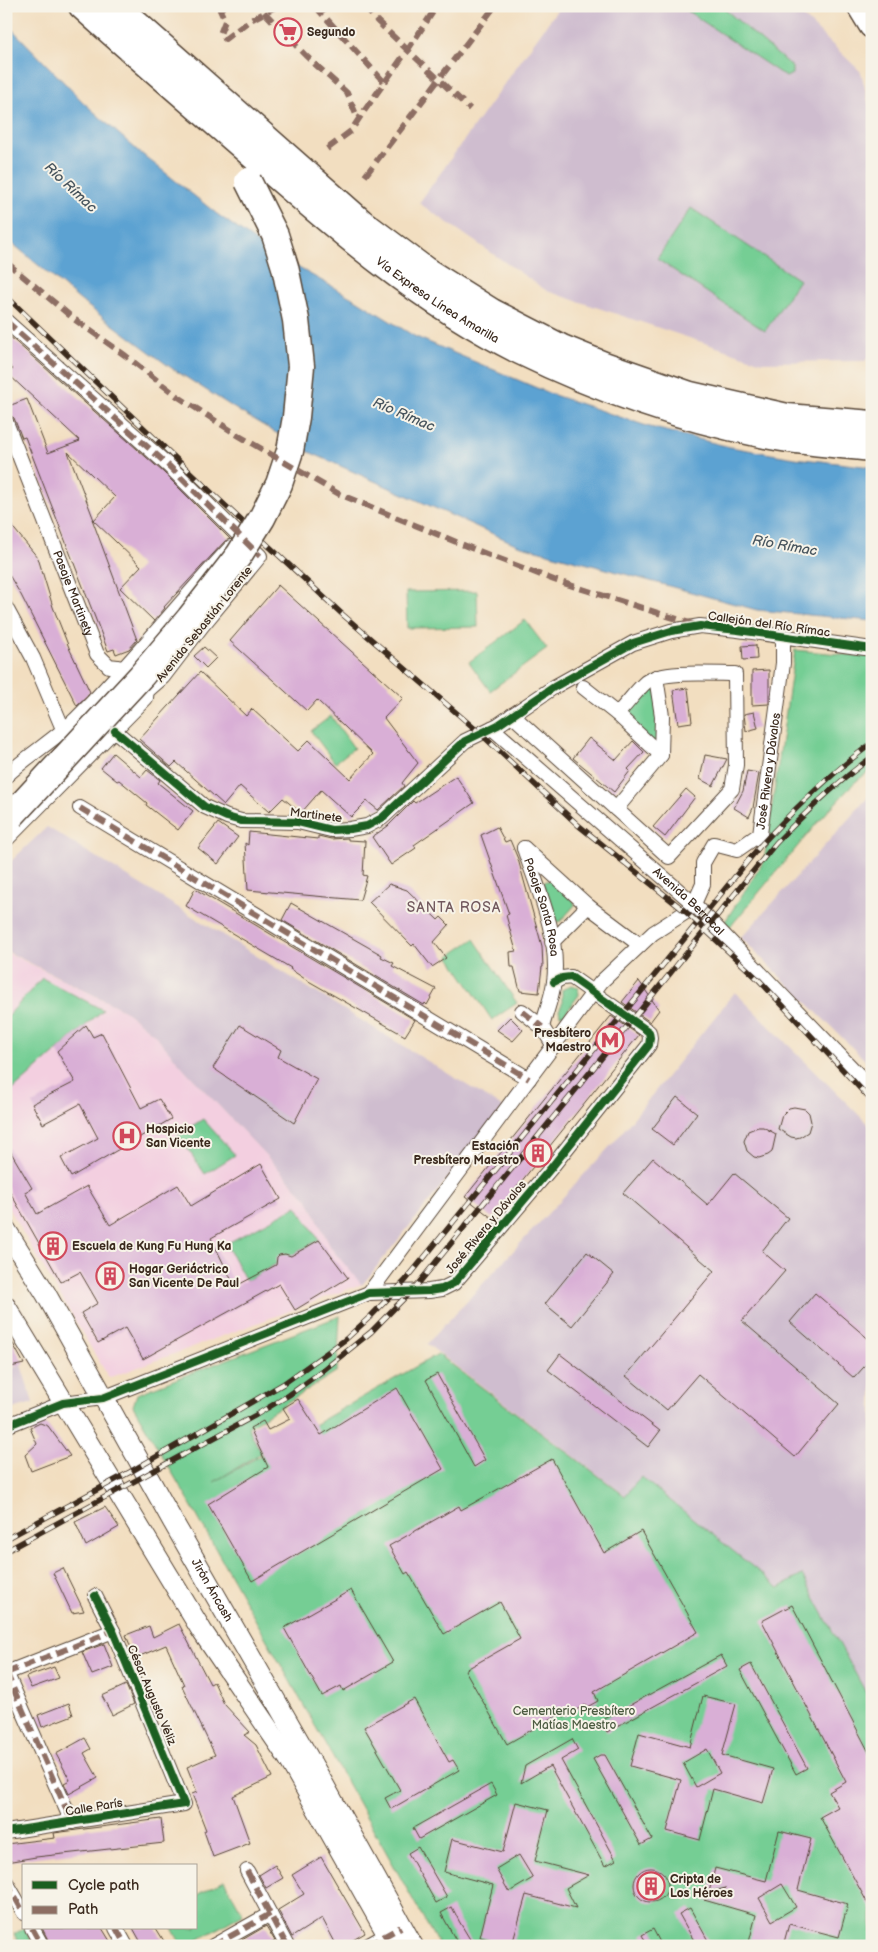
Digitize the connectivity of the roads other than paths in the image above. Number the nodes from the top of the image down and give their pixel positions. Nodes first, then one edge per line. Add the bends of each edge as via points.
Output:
1 (82, 6) edge
2 (116, 6) edge
3 (861, 6) edge
4 (872, 16) edge
5 (872, 25) edge
6 (207, 116) junction
7 (6, 321) edge
8 (6, 422) edge
9 (872, 424) edge
10 (872, 448) edge
11 (241, 535) junction
12 (6, 608) edge
13 (783, 637) junction
14 (872, 649) edge
15 (124, 668) junction
16 (656, 677) junction
17 (583, 686) dead end
18 (147, 691) junction
19 (617, 714) junction
20 (512, 715) junction
21 (63, 729) junction
22 (115, 730) junction
23 (486, 731) junction
24 (661, 755) junction
25 (6, 776) edge
26 (80, 808) dead end
27 (616, 809) junction
28 (8, 826) edge
29 (694, 904) junction
30 (588, 906) junction
31 (552, 942) junction
32 (640, 945) junction
33 (554, 982) junction
34 (594, 992) junction
35 (522, 1010) dead end
36 (542, 1026) junction
37 (554, 1046) junction
38 (529, 1079) junction
39 (872, 1090) edge
40 (8, 1230) edge
41 (369, 1293) junction
42 (7, 1309) edge
43 (103, 1398) junction
44 (63, 1403) junction
45 (6, 1426) edge
46 (172, 1520) junction
47 (142, 1534) junction
48 (95, 1596) dead end
49 (113, 1632) junction
50 (6, 1673) edge
51 (184, 1804) joint
52 (72, 1822) junction
53 (6, 1832) edge
54 (247, 1871) dead end
55 (6, 1882) edge
56 (22, 1910) edge
57 (270, 1914) junction
58 (33, 1930) edge
59 (117, 1930) edge
60 (394, 1935) edge
61 (42, 1946) edge
62 (126, 1946) edge
63 (213, 1946) edge
64 (287, 1946) edge
65 (367, 1946) edge
66 (412, 1946) edge

1 - 6 highway, Vía Expresa Línea Amarilla
2 - 9 highway, Vía Expresa Línea Amarilla via 361,222 425,270 492,312 604,366 690,395 787,417
3 - 4 highway
3 - 5 highway
6 - 10 highway, Vía Expresa Línea Amarilla via 376,259 440,304 517,350 626,396 711,422 763,435
6 - 28 highway, bridge via 248,181 275,235 285,266 301,366 290,451 280,484 239,555 141,676
7 - 11 street via 162,459
8 - 15 street, Pasaje Martinety via 97,654 109,666
11 - 15 street
11 - 18 street, Avenida Sebastián Lorente via 260,556 163,677
12 - 21 street via 33,658
13 - 14 street, Callejón del Río Rímac
13 - 20 street, Callejón del Río Rímac via 700,626 671,631 633,643 595,663
13 - 29 street, José Rivera y Dávalos via 783,663 760,834 737,850 714,844 703,862 704,884
15 - 18 street, Pasaje Martinety via 135,672 145,683
15 - 21 street
16 - 19 street via 647,682
16 - 24 street via 662,716
16 - 27 street via 735,674 736,765 732,789 669,857
17 - 19 street
18 - 22 street via 146,698
19 - 24 street
20 - 23 street, Callejón del Río Rímac
20 - 27 street
21 - 25 street
22 - 23 street, Martinete via 206,807 227,817 241,821 298,822 331,830 368,826 382,818 465,741
22 - 28 street
23 - 29 street, Avenida Berrocal
24 - 27 street
26 - 38 street
29 - 32 street, José Rivera y Dávalos
29 - 39 street, Avenida Berrocal
30 - 31 street
30 - 31 street, Pasaje Santa Rosa via 524,848 546,912
30 - 32 street
31 - 33 street, Pasaje Santa Rosa
32 - 34 street, José Rivera y Dávalos
33 - 34 street via 571,977
33 - 36 street, Pasaje Santa Rosa
34 - 37 street, José Rivera y Dávalos
34 - 41 street, José Rivera y Dávalos via 648,1032 649,1045 454,1283 429,1291
35 - 36 street
36 - 37 street
37 - 38 street, José Rivera y Dávalos
38 - 41 street, José Rivera y Dávalos
40 - 43 main road, Jirón Áncash
41 - 43 street, José Rivera y Dávalos
42 - 44 main road, Jirón Áncash
43 - 44 street, José Rivera y Dávalos
43 - 46 main road, Jirón Áncash
44 - 45 street, José Rivera y Dávalos
44 - 47 main road, Jirón Áncash
46 - 47 main road via 160,1532
46 - 60 main road, Jirón Áncash via 320,1778
47 - 60 main road, Jirón Áncash via 202,1631 289,1759
48 - 49 street, César Augusto Véliz
49 - 50 street
49 - 51 street, César Augusto Véliz
50 - 52 street
51 - 52 street, Calle París
52 - 53 street, Calle París
54 - 57 street
55 - 56 street
57 - 63 street
57 - 64 street
58 - 61 street
59 - 62 street
60 - 65 street
60 - 66 main road, Jirón Áncash

